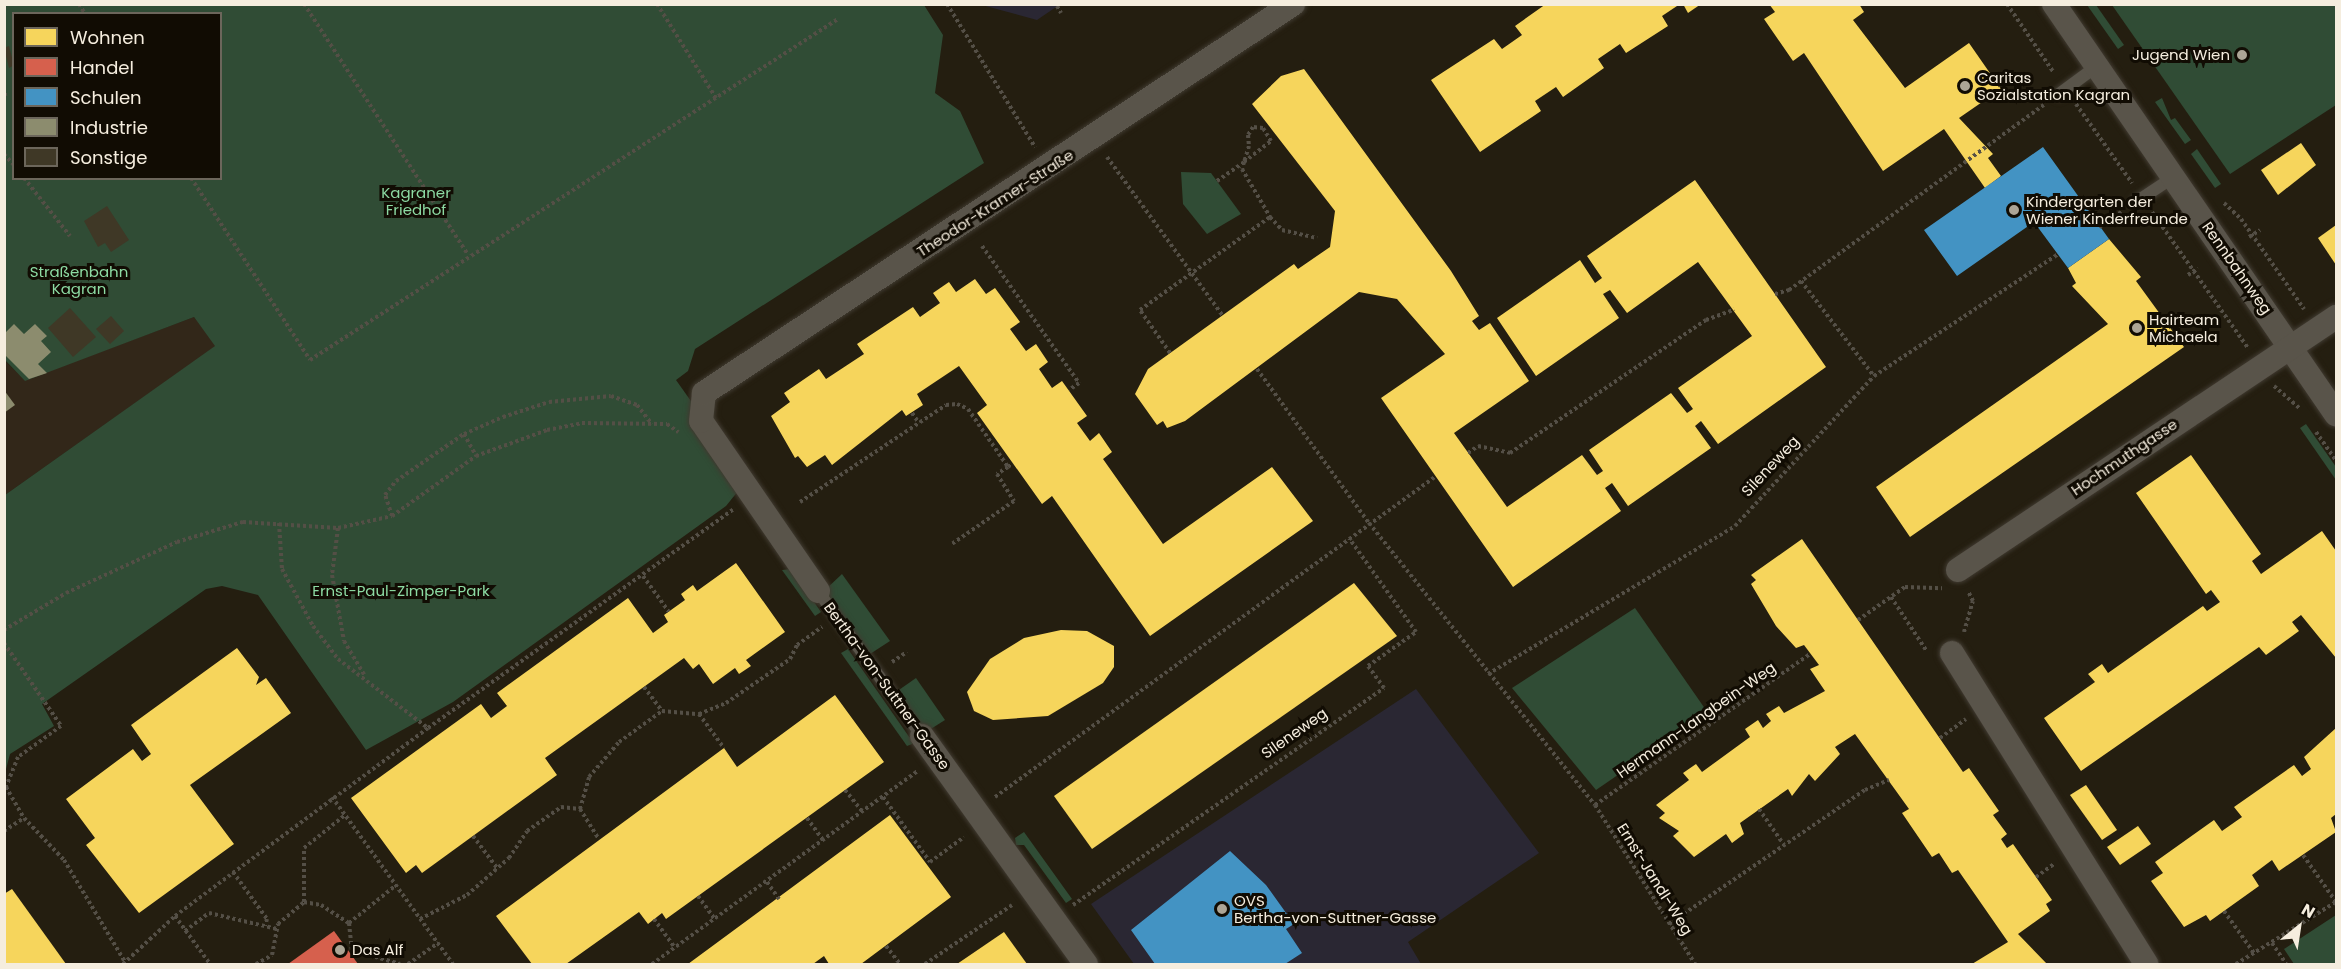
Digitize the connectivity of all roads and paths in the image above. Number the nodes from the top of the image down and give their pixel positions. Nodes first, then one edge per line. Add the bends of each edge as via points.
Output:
1 (304, 4) edge
2 (657, 4) edge
3 (947, 4) edge
4 (1293, 4) edge
5 (2054, 4) edge
6 (1057, 6) dead end
7 (1061, 13) dead end
8 (838, 18) dead end
9 (2097, 66) junction
10 (2059, 94) joint
11 (716, 98) junction
12 (1094, 139) junction
13 (1244, 162) junction
14 (1048, 168) junction
15 (2175, 176) junction
16 (26, 180) edge
17 (192, 180) edge
18 (1217, 181) dead end
19 (2136, 202) joint
20 (1270, 217) junction
21 (2100, 227) dead end
22 (2260, 230) dead end
23 (70, 236) dead end
24 (2248, 237) dead end
25 (1317, 238) dead end
26 (982, 246) dead end
27 (2058, 254) dead end
28 (468, 255) junction
29 (2198, 268) dead end
30 (1188, 275) junction
31 (2188, 275) dead end
32 (1801, 281) junction
33 (1775, 294) dead end
34 (1734, 310) dead end
35 (1223, 316) dead end
36 (2337, 317) edge
37 (2290, 345) junction
38 (1170, 353) dead end
39 (1257, 369) dead end
40 (1874, 376) junction
41 (2272, 383) dead end
42 (1069, 390) dead end
43 (700, 402) joint
44 (912, 413) dead end
45 (2303, 413) dead end
46 (2337, 414) edge
47 (2310, 422) dead end
48 (919, 423) junction
49 (652, 424) junction
50 (678, 432) dead end
51 (464, 434) junction
52 (1468, 453) dead end
53 (476, 456) junction
54 (2337, 461) edge
55 (1013, 463) dead end
56 (1008, 467) junction
57 (1436, 476) dead end
58 (752, 496) junction
59 (800, 502) dead end
60 (392, 516) junction
61 (279, 523) junction
62 (1369, 523) junction
63 (338, 528) junction
64 (1349, 538) junction
65 (952, 544) dead end
66 (1958, 570) junction
67 (643, 576) junction
68 (818, 591) joint
69 (1892, 597) junction
70 (669, 612) dead end
71 (836, 616) junction
72 (1858, 620) dead end
73 (4, 630) edge
74 (4, 643) edge
75 (1926, 650) dead end
76 (1952, 653) joint
77 (1810, 654) dead end
78 (1488, 674) junction
79 (365, 675) junction
80 (644, 687) dead end
81 (662, 711) junction
82 (699, 714) junction
83 (428, 728) junction
84 (922, 736) joint
85 (724, 748) dead end
86 (938, 757) junction
87 (1888, 780) dead end
88 (845, 790) dead end
89 (883, 796) junction
90 (332, 797) junction
91 (1595, 805) junction
92 (580, 808) junction
93 (978, 810) junction
94 (1759, 810) dead end
95 (863, 812) junction
96 (345, 815) junction
97 (24, 818) junction
98 (807, 818) dead end
99 (4, 831) edge
100 (472, 836) dead end
101 (964, 837) dead end
102 (599, 839) dead end
103 (824, 841) junction
104 (1784, 845) junction
105 (2303, 855) dead end
106 (2057, 862) dead end
107 (497, 868) junction
108 (233, 872) junction
109 (2036, 877) dead end
110 (767, 882) junction
111 (395, 885) junction
112 (698, 896) dead end
113 (779, 899) dead end
114 (304, 902) junction
115 (2337, 902) edge
116 (1012, 905) dead end
117 (2224, 910) dead end
118 (175, 916) junction
119 (1056, 918) junction
120 (420, 919) junction
121 (654, 919) dead end
122 (715, 919) junction
123 (349, 923) junction
124 (1670, 924) junction
125 (265, 926) junction
126 (277, 929) junction
127 (185, 931) junction
128 (2272, 943) junction
129 (438, 944) junction
130 (886, 946) dead end
131 (675, 948) junction
132 (2254, 954) junction
133 (124, 963) edge
134 (210, 964) edge
135 (255, 964) edge
136 (400, 964) edge
137 (408, 964) edge
138 (453, 964) edge
139 (652, 964) edge
140 (900, 964) edge
141 (925, 964) edge
142 (1086, 964) edge
143 (1695, 964) edge
144 (2146, 964) edge
145 (2236, 964) edge
146 (2286, 964) edge

1 - 28 path
2 - 11 path
3 - 14 path
4 - 12 street, Theodor-Kramer-Straße
5 - 9 street, Rennbahnweg
6 - 7 path
8 - 11 path
9 - 10 lane
9 - 15 street, Rennbahnweg
10 - 32 path
11 - 28 path
12 - 14 street, Theodor-Kramer-Straße
12 - 30 path
13 - 13 path via 1271,141 1263,128 1253,127 1248,135
13 - 18 path
13 - 20 path via 1242,169
14 - 43 street, Theodor-Kramer-Straße via 715,382
15 - 19 lane
15 - 37 street, Rennbahnweg
16 - 23 path
17 - 28 path via 310,360
19 - 21 path
20 - 25 path via 1282,230
20 - 30 path
22 - 24 path
26 - 42 path via 1079,383
27 - 40 path, Sileneweg
29 - 31 path
30 - 35 path
30 - 38 path via 1140,310
32 - 33 path
32 - 40 path
34 - 52 path via 1706,320 1510,453 1478,446
36 - 37 street, Hochmuthgasse
37 - 46 street, Rennbahnweg
37 - 66 street, Hochmuthgasse
39 - 62 path, Ernst-Jandl-Weg
40 - 78 path, Sileneweg via 1735,526
41 - 45 path
43 - 58 street, Bertha-von-Suttner-Gasse via 701,421
44 - 48 path
47 - 54 path
48 - 56 path via 946,405 968,409
48 - 59 path
49 - 50 path
49 - 51 path via 631,401 594,396 549,402
49 - 53 path via 582,423
51 - 53 path
51 - 60 path via 388,490
53 - 60 path
55 - 56 path
56 - 65 path via 997,474 1014,501
57 - 62 path
58 - 67 path
58 - 68 street, Bertha-von-Suttner-Gasse
60 - 63 path
61 - 63 path
61 - 73 path via 243,522 177,542 75,588
61 - 79 path via 282,569 294,594 338,658
62 - 64 path
62 - 78 path, Ernst-Jandl-Weg
63 - 79 path via 332,575 344,641
64 - 93 path
64 - 119 path, Sileneweg via 1416,632 1368,666 1384,688
66 - 69 path via 1942,589 1905,587
66 - 76 path via 1973,601
67 - 70 path
67 - 83 path
68 - 71 lane, Bertha-von-Suttner-Gasse
69 - 72 path
69 - 75 path
71 - 82 path via 797,645 790,659 726,703
71 - 84 lane, Bertha-von-Suttner-Gasse
74 - 97 path via 61,726 18,757 6,787
76 - 144 street
77 - 91 path, Hermann-Langbein-Weg
78 - 91 path, Ernst-Jandl-Weg
79 - 83 path
80 - 81 path
81 - 82 path
81 - 92 path via 619,742 589,777
82 - 85 path
83 - 90 path
84 - 86 street, Bertha-von-Suttner-Gasse
86 - 89 path
86 - 93 street, Bertha-von-Suttner-Gasse
87 - 104 path
88 - 95 path
89 - 95 path
89 - 101 path via 930,861
90 - 96 path
90 - 108 path
91 - 124 path, Ernst-Jandl-Weg
92 - 102 path
92 - 107 path via 561,807 527,831
93 - 119 street, Bertha-von-Suttner-Gasse
94 - 104 path
95 - 103 path
96 - 111 path
96 - 114 path via 304,848
97 - 99 path
97 - 133 path via 64,860
98 - 103 path
100 - 107 path
103 - 110 path
104 - 124 path
105 - 115 path
106 - 109 path
107 - 120 path via 467,895
108 - 118 path
108 - 125 path via 267,919
110 - 113 path
110 - 122 path
111 - 120 path
111 - 123 path
112 - 122 path
114 - 123 path via 321,905
114 - 126 path
115 - 128 path
116 - 141 path
117 - 132 path
118 - 127 path
118 - 133 path
119 - 142 street, Bertha-von-Suttner-Gasse
120 - 129 path
121 - 131 path
122 - 131 path
123 - 136 path via 352,950
124 - 143 path, Ernst-Jandl-Weg
125 - 126 path
125 - 127 path via 209,913
126 - 135 path via 272,955
127 - 134 path
128 - 132 path
128 - 146 path
129 - 137 path
129 - 138 path
130 - 140 path
131 - 139 path
132 - 145 path

